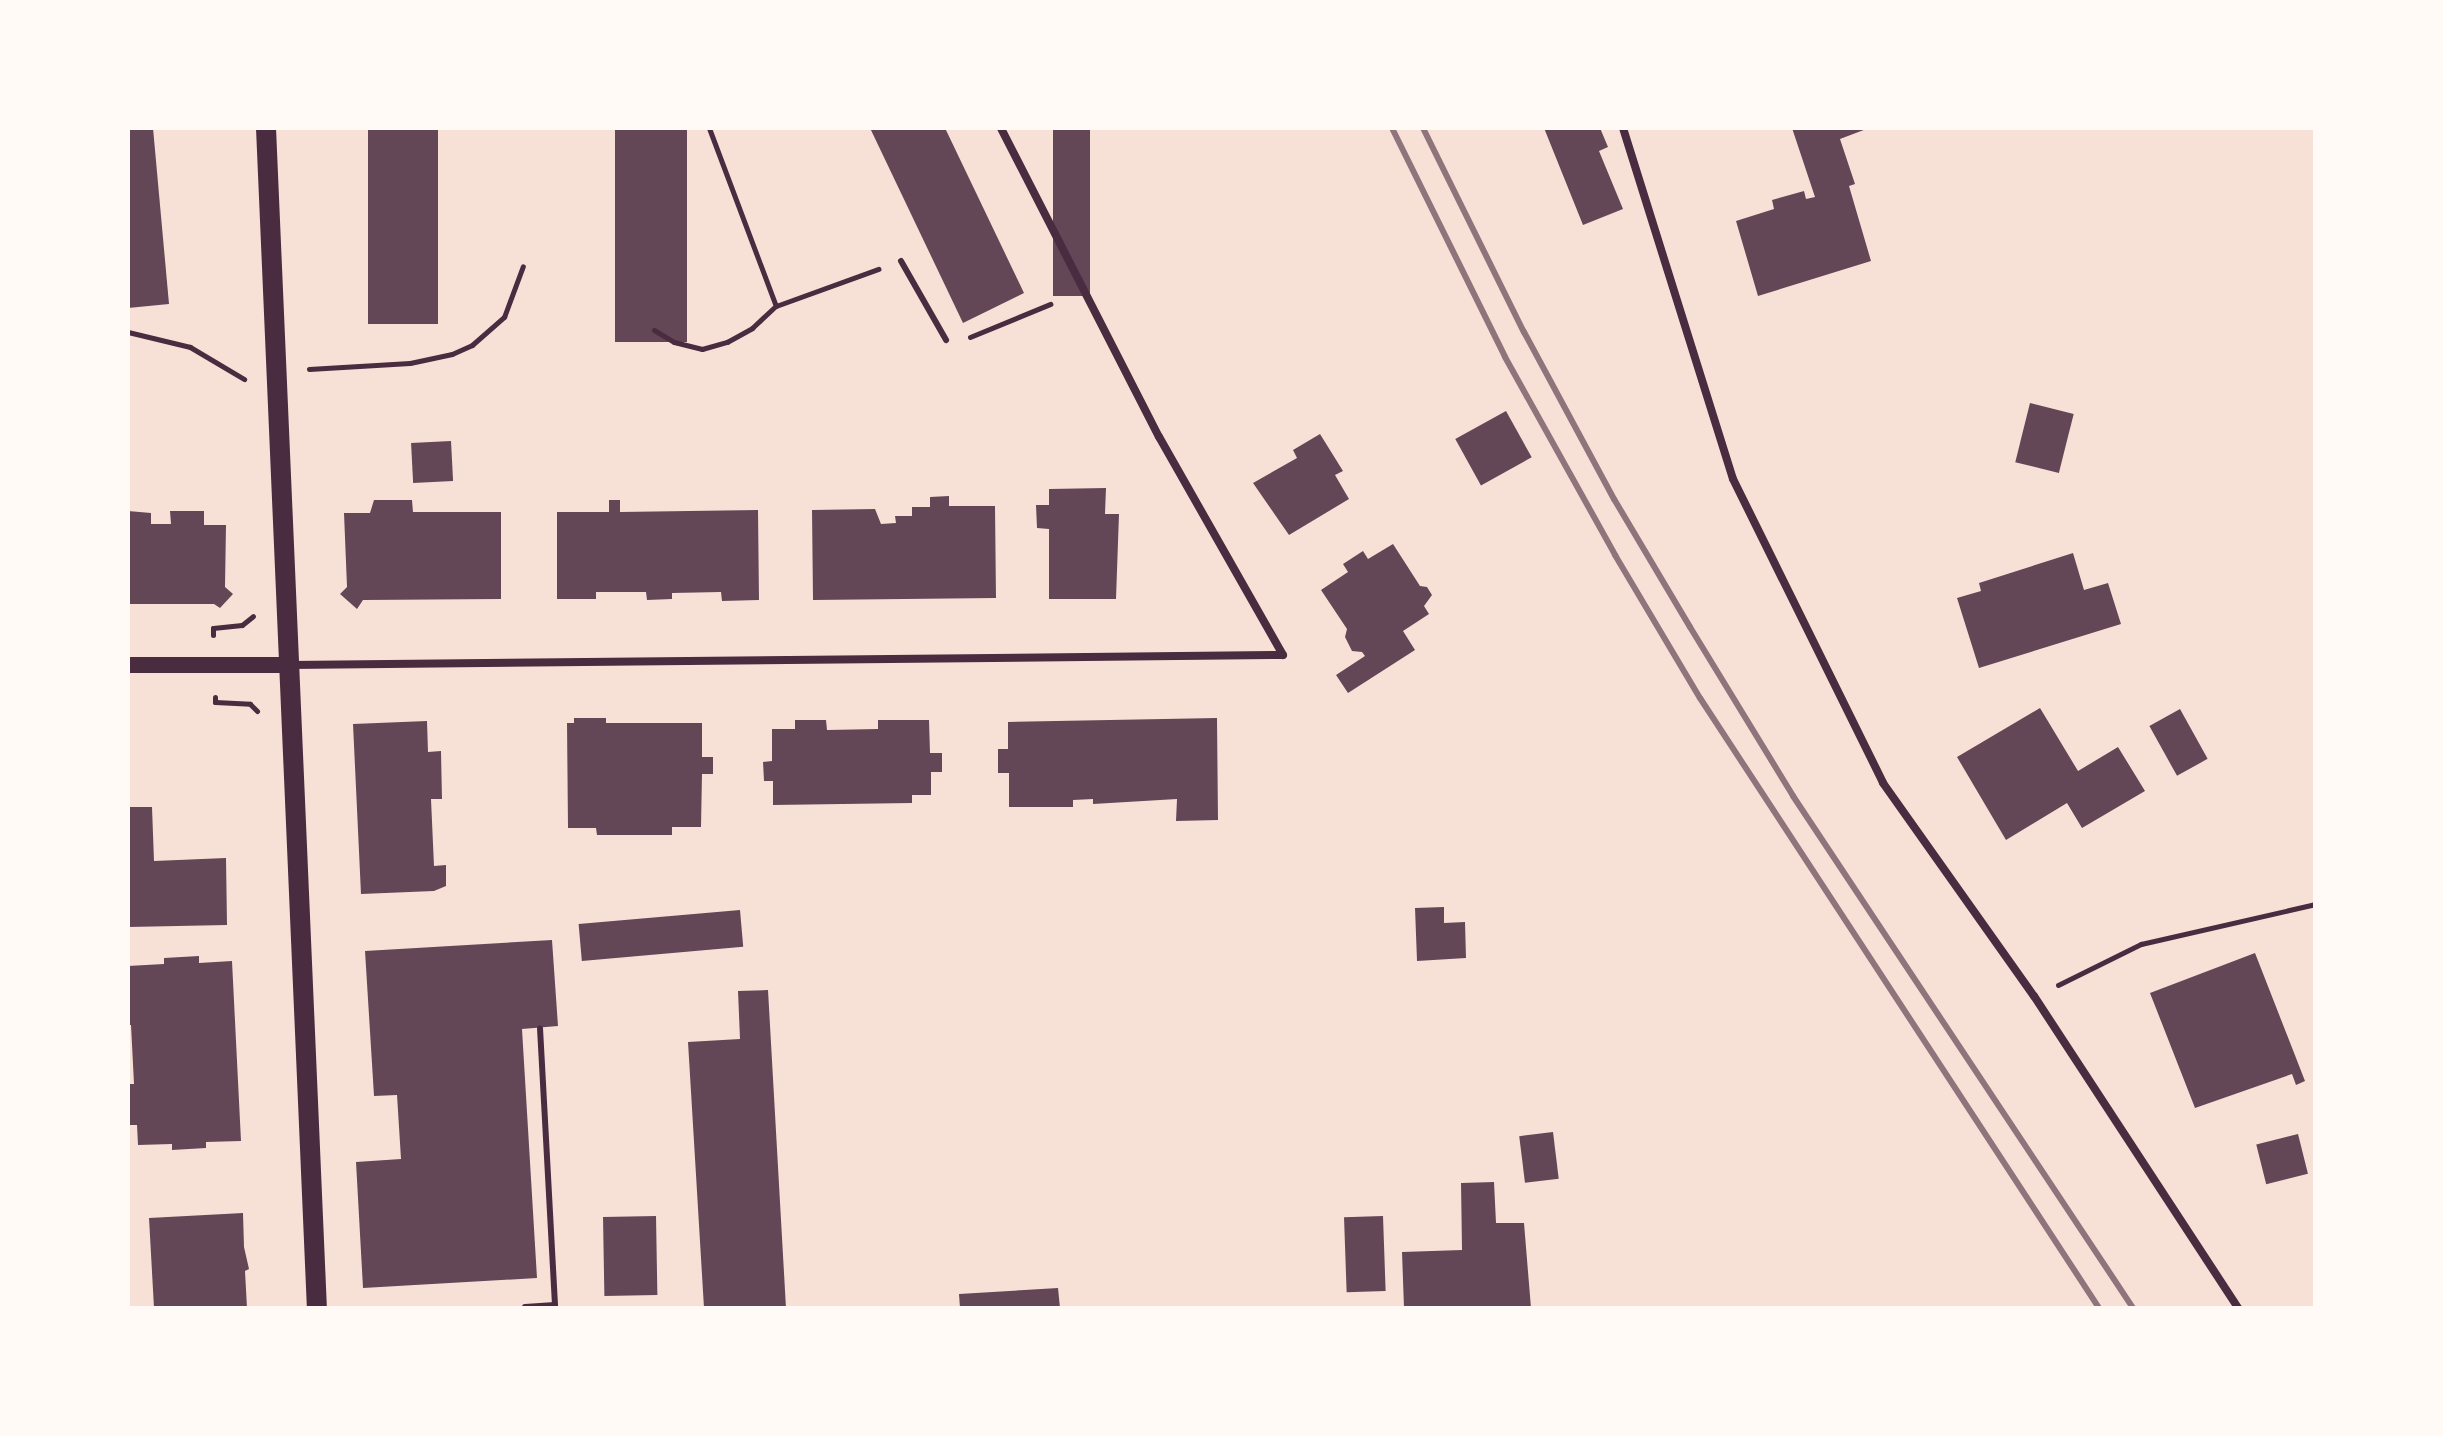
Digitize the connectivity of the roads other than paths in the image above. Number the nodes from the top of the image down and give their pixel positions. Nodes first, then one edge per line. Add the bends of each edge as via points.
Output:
1 (266, 128) edge
2 (1001, 128) edge
3 (1623, 128) edge
4 (901, 261) road end
5 (946, 340) road end
6 (128, 665) edge
7 (289, 665) junction
8 (540, 1028) dead end
9 (525, 1307) edge
10 (317, 1308) edge
11 (2238, 1308) edge

1 - 7 main road
2 - 7 street via 1159,437 1283,655
3 - 11 street via 1733,479 1883,783 2034,996
4 - 5 lane
6 - 7 main road
7 - 10 main road
8 - 9 lane via 555,1305

